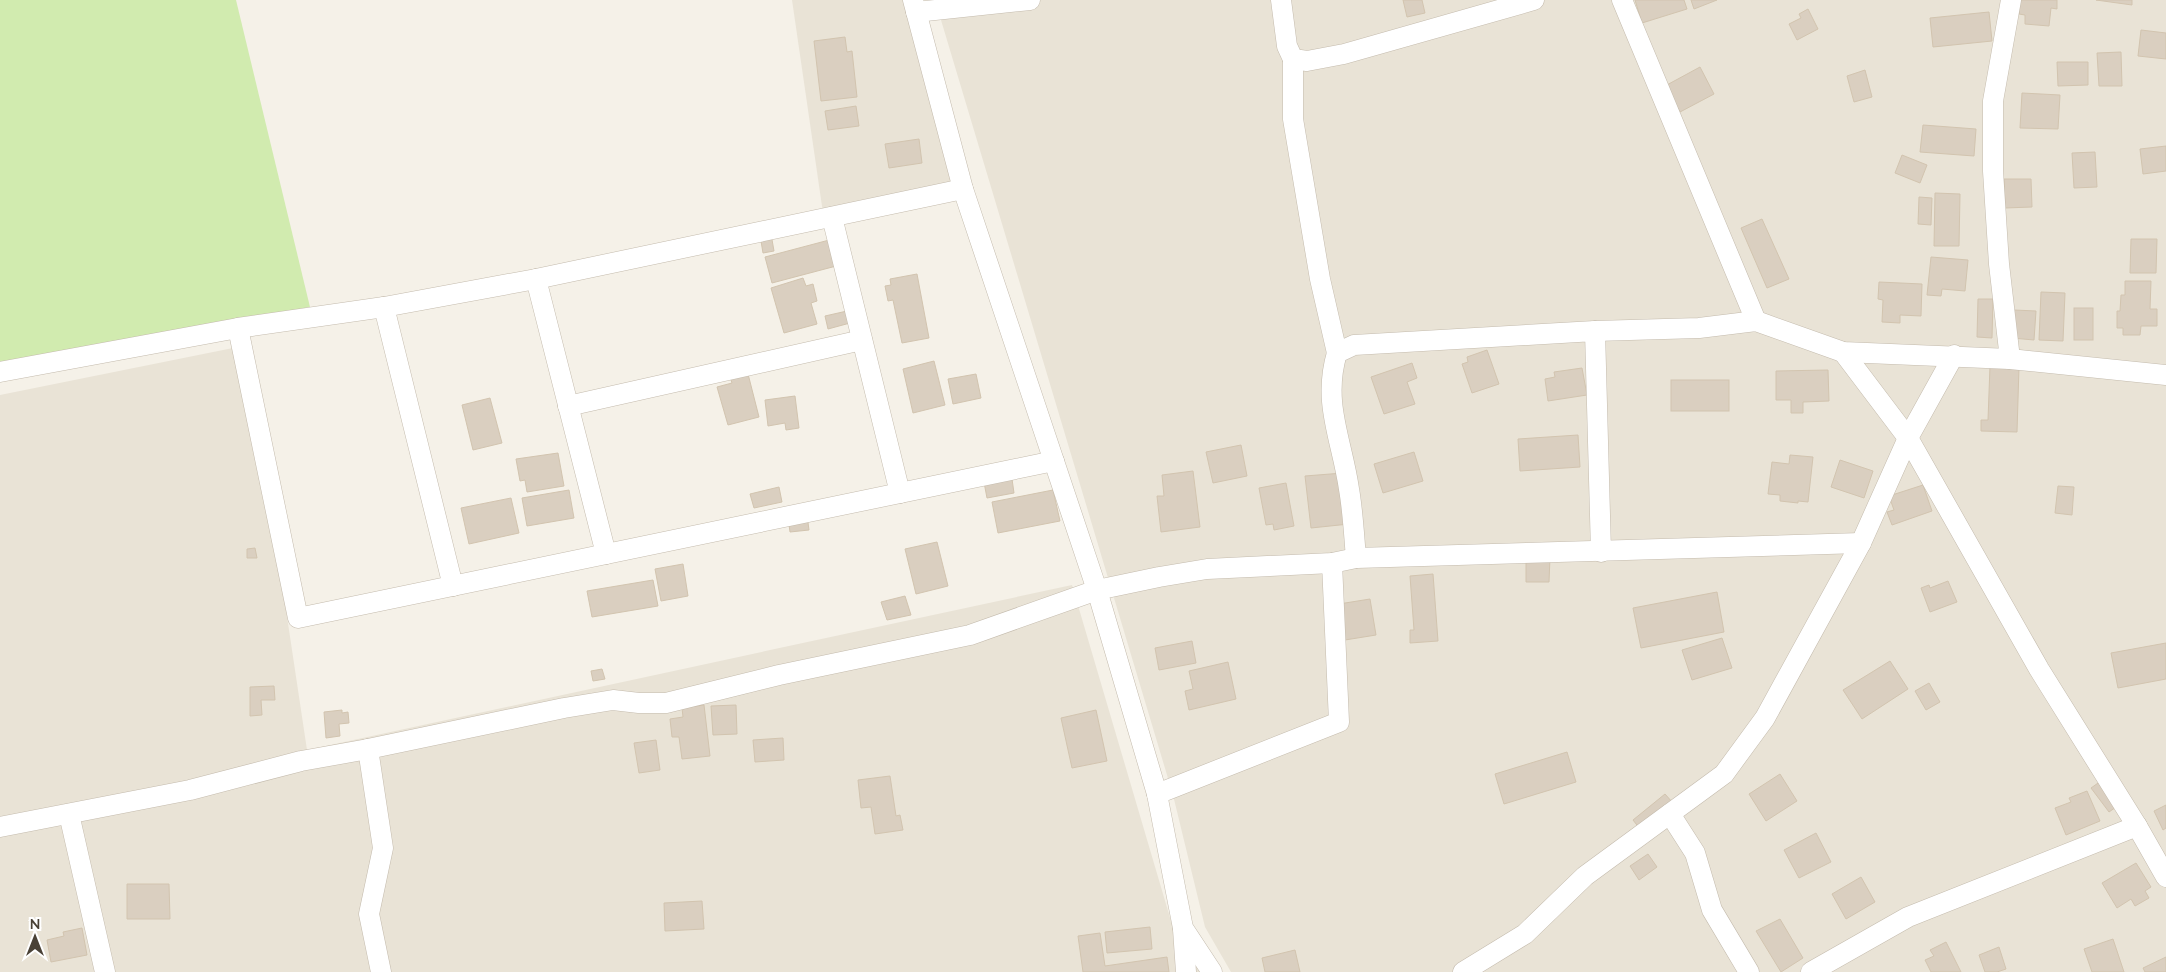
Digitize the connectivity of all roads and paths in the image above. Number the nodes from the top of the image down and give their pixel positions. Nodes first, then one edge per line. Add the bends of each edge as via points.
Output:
1 (1030, 0) edge
2 (1281, 0) edge
3 (1534, 0) edge
4 (1622, 0) edge
5 (2010, 0) edge
6 (914, 6) edge
7 (1293, 59) junction
8 (963, 189) junction
9 (832, 217) junction
10 (536, 279) junction
11 (384, 307) junction
12 (1756, 321) junction
13 (238, 328) junction
14 (1595, 330) junction
15 (862, 340) junction
16 (1843, 352) junction
17 (1337, 353) junction
18 (1954, 355) junction
19 (2010, 359) junction
20 (0, 372) edge
21 (2166, 374) edge
22 (568, 406) junction
23 (1908, 438) junction
24 (1054, 461) junction
25 (900, 493) junction
26 (1861, 543) junction
27 (1601, 552) junction
28 (606, 554) junction
29 (1356, 558) junction
30 (1332, 562) junction
31 (453, 586) junction
32 (1097, 590) junction
33 (368, 749) junction
34 (1157, 794) junction
35 (69, 814) junction
36 (1670, 814) junction
37 (2137, 826) junction
38 (0, 828) edge
39 (2166, 877) edge
40 (1183, 928) junction
41 (106, 971) edge
42 (381, 972) edge
43 (1186, 972) edge
44 (1212, 972) edge
45 (1463, 972) edge
46 (1749, 972) edge
47 (1811, 972) edge

1 - 6 street
2 - 7 street via 1287,46
3 - 7 street via 1352,52 1307,61
4 - 12 street
5 - 19 street via 1992,101 1992,171
6 - 8 street
7 - 17 street via 1293,118 1320,279
8 - 9 street
8 - 24 street
9 - 10 street
9 - 15 street
10 - 11 street
10 - 22 street
11 - 13 street
11 - 31 street
12 - 14 street via 1699,328
12 - 16 street
13 - 20 street
13 - 31 street via 298,618
14 - 17 street via 1354,345
14 - 27 street
15 - 22 street
15 - 25 street
16 - 18 street
16 - 23 street
17 - 29 street via 1332,368 1330,396 1349,489
18 - 19 street
18 - 23 street
19 - 21 street
22 - 28 street
23 - 26 street
23 - 37 street via 2038,668
24 - 25 street
24 - 32 street
25 - 28 street
26 - 27 street
26 - 36 street via 1765,718 1724,774
27 - 29 street
28 - 31 street
29 - 30 street
30 - 32 street via 1207,569
30 - 34 street via 1339,722
32 - 33 street via 970,635 779,675 666,703 613,700
32 - 34 street
33 - 35 street via 301,761 190,790
33 - 42 street via 383,848 369,914
34 - 40 street
35 - 38 street
35 - 41 street
36 - 45 street via 1585,876 1525,934
36 - 46 street via 1695,853 1712,910
37 - 39 street
37 - 47 street via 1908,918
40 - 43 street
40 - 44 street

